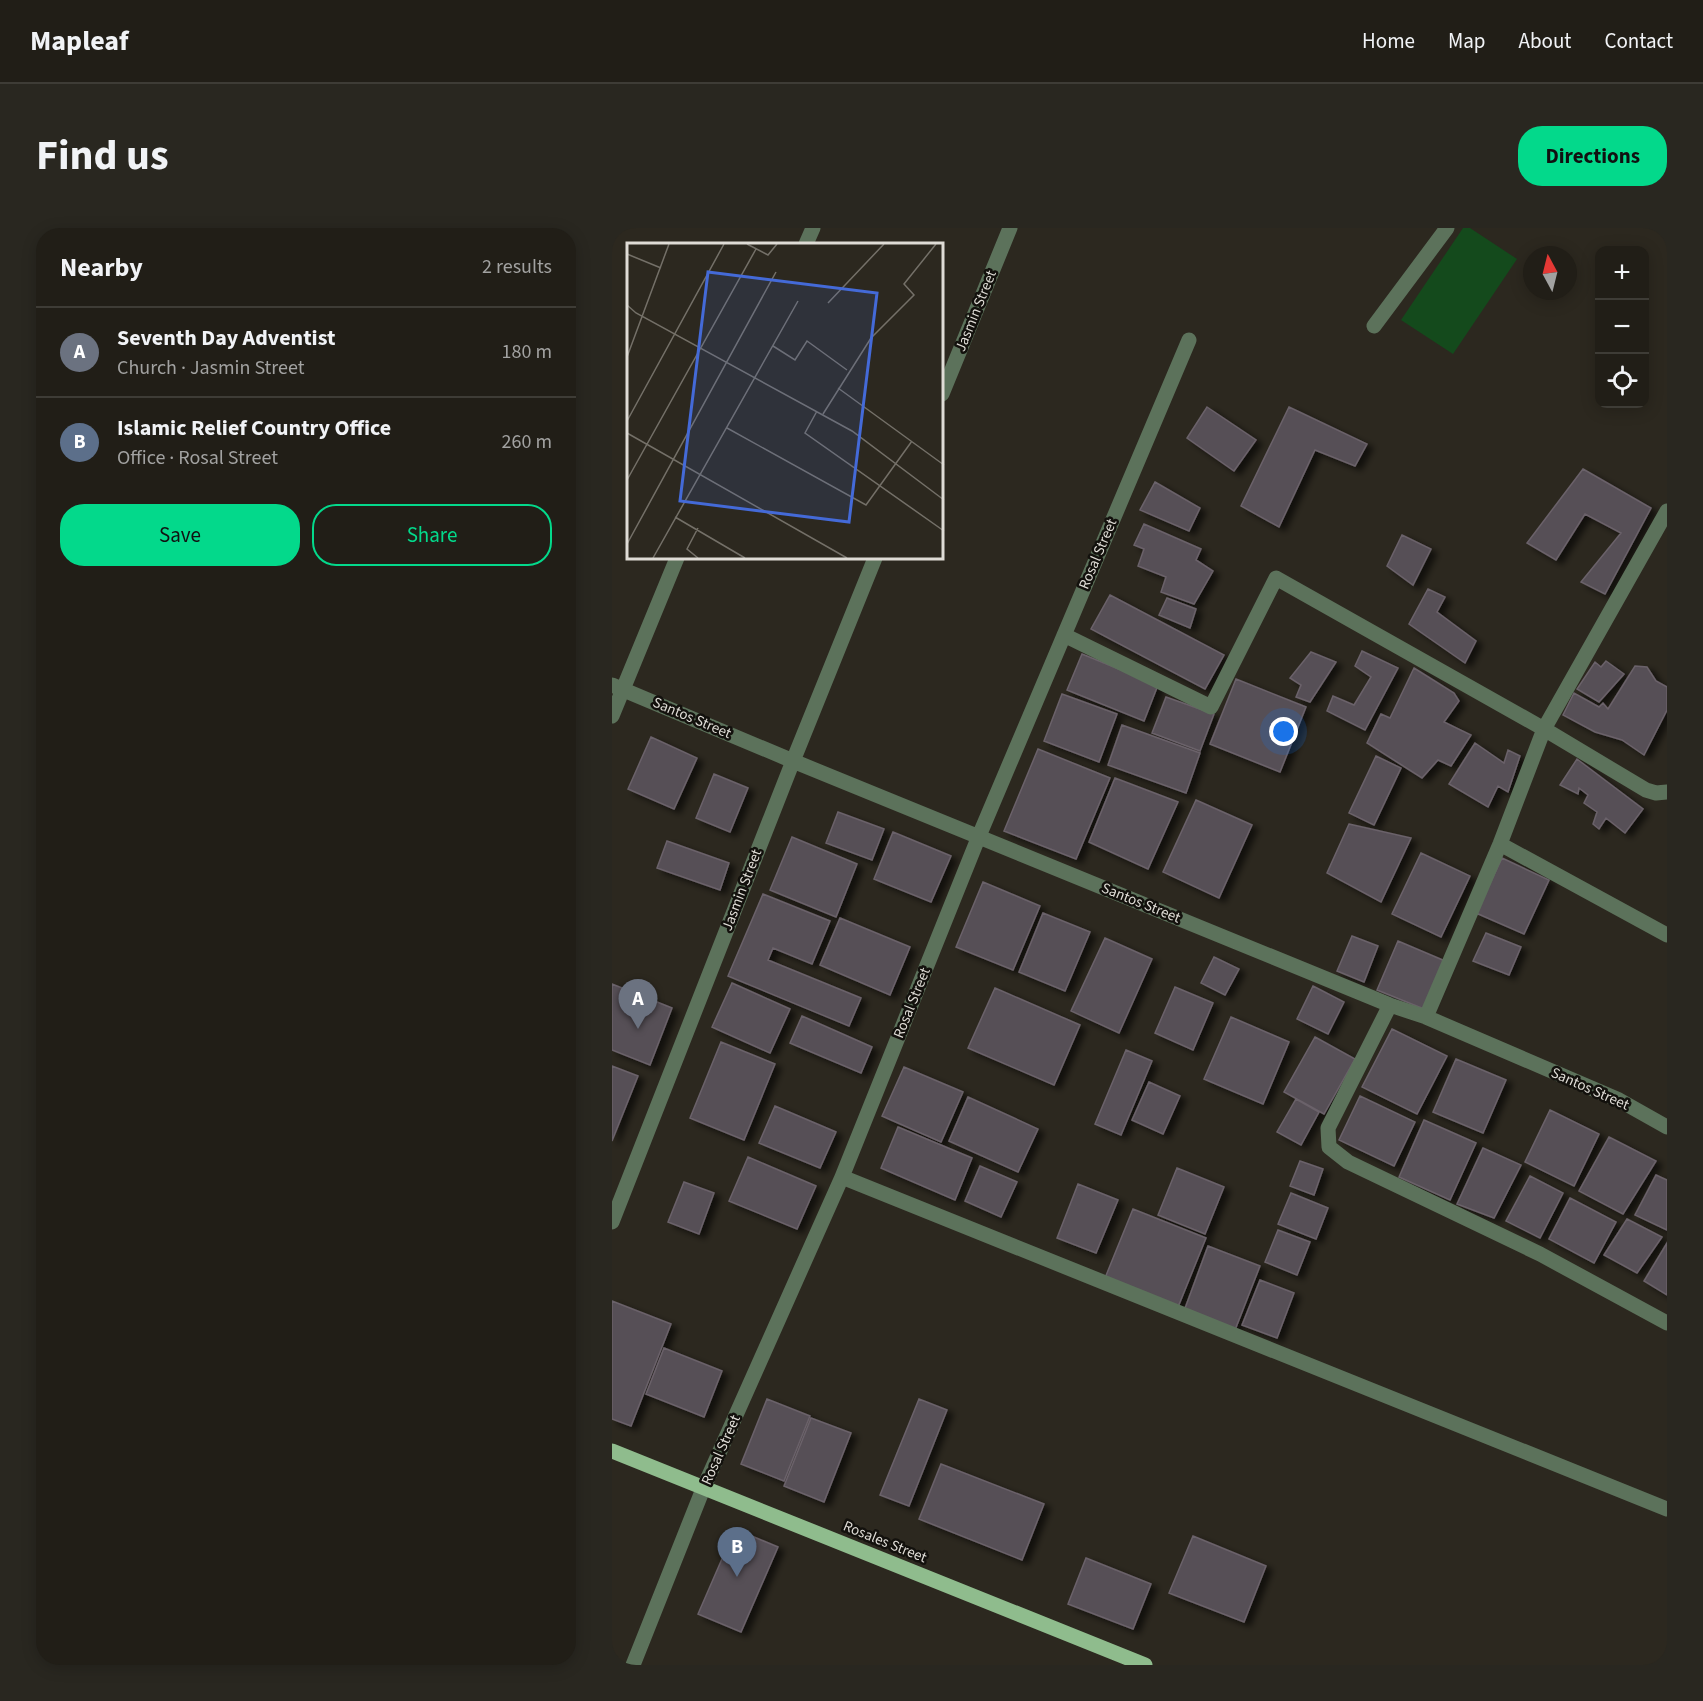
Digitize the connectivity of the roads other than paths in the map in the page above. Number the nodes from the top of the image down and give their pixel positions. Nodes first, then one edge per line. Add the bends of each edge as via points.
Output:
1 (813, 228) edge
2 (1010, 228) edge
3 (1447, 228) edge
4 (806, 243) edge
5 (1374, 326) dead end
6 (1189, 340) dead end
7 (944, 389) edge
8 (1667, 511) edge
9 (676, 560) edge
10 (874, 560) edge
11 (1064, 635) junction
12 (618, 687) edge
13 (612, 716) edge
14 (1544, 729) junction
15 (793, 761) junction
16 (1667, 792) edge
17 (979, 836) junction
18 (1500, 844) junction
19 (1667, 935) edge
20 (1390, 1005) junction
21 (1426, 1017) junction
22 (1667, 1127) edge
23 (842, 1176) junction
24 (612, 1222) edge
25 (1667, 1323) edge
26 (612, 1450) edge
27 (703, 1489) junction
28 (1667, 1509) edge
29 (633, 1665) edge
30 (1145, 1665) edge

1 - 4 street
2 - 7 street, Jasmin Street
3 - 5 street
6 - 11 street, Rosal Street
8 - 14 street
9 - 12 street
10 - 15 street, Jasmin Street
11 - 14 street via 1211,707 1276,578
11 - 17 street, Rosal Street
12 - 13 street
12 - 15 street, Santos Street
14 - 16 street via 1646,790
14 - 18 street
15 - 17 street, Santos Street
15 - 24 street, Jasmin Street
17 - 20 street, Santos Street
17 - 23 street, Rosal Street
18 - 19 street
18 - 21 street
20 - 21 street, Santos Street
20 - 25 street via 1328,1128 1329,1148 1348,1162 1540,1254
21 - 22 street, Santos Street via 1619,1100
23 - 27 street, Rosal Street
23 - 28 street
26 - 27 main road, Rosales Street
27 - 29 street, Rosal Street
27 - 30 main road, Rosales Street

